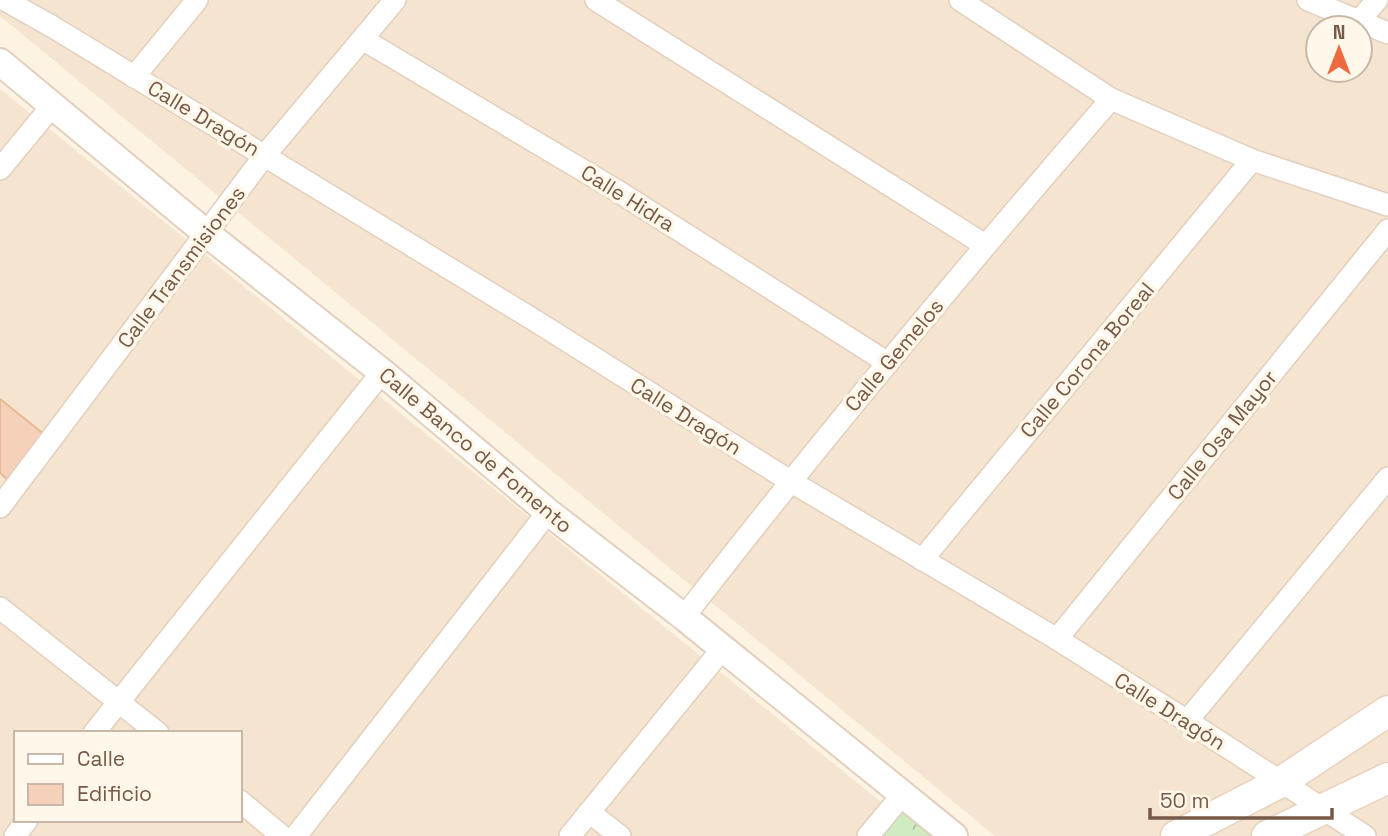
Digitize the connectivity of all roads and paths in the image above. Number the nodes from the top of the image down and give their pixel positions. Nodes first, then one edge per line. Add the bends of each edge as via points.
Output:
1 (5, 0) edge
2 (197, 0) edge
3 (395, 0) edge
4 (960, 0) edge
5 (1308, 0) edge
6 (1377, 0) edge
7 (599, 1) edge
8 (1340, 14) edge
9 (1366, 14) edge
10 (364, 40) junction
11 (0, 62) edge
12 (134, 77) junction
13 (1111, 99) junction
14 (52, 106) junction
15 (265, 155) junction
16 (1252, 160) junction
17 (0, 169) edge
18 (1388, 205) edge
19 (1388, 230) edge
20 (206, 233) junction
21 (985, 244) junction
22 (888, 363) junction
23 (382, 372) junction
24 (1388, 478) edge
25 (789, 481) junction
26 (0, 507) edge
27 (548, 512) junction
28 (922, 560) junction
29 (0, 608) edge
30 (684, 617) junction
31 (1056, 639) junction
32 (723, 648) junction
33 (119, 699) junction
34 (1388, 711) edge
35 (1187, 720) junction
36 (95, 731) edge
37 (157, 731) edge
38 (1388, 778) edge
39 (1281, 782) junction
40 (903, 793) junction
41 (242, 803) edge
42 (1325, 810) junction
43 (589, 812) junction
44 (282, 836) edge
45 (296, 836) edge
46 (570, 836) edge
47 (620, 836) edge
48 (869, 836) edge
49 (954, 836) edge
50 (1177, 836) edge
51 (1267, 836) edge
52 (1365, 836) edge

1 - 12 street, Calle Dragón
2 - 12 street
3 - 10 street, Calle Transmisiones
4 - 13 street
5 - 8 street
6 - 9 street
7 - 21 street
10 - 15 street, Calle Transmisiones
10 - 22 street, Calle Hidra via 616,190
11 - 14 street, Calle Banco de Fomento
12 - 15 street, Calle Dragón
13 - 16 street
13 - 21 street, Calle Gemelos
14 - 17 street
14 - 20 street, Calle Banco de Fomento
15 - 20 street, Calle Transmisiones
15 - 25 street, Calle Dragón
16 - 18 street
16 - 28 street, Calle Corona Boreal
19 - 31 street, Calle Osa Mayor
20 - 23 street, Calle Banco de Fomento
20 - 26 street, Calle Transmisiones
21 - 22 street, Calle Gemelos
22 - 25 street, Calle Gemelos
23 - 27 street, Calle Banco de Fomento
23 - 33 street
24 - 35 street
25 - 28 street, Calle Dragón
25 - 30 street, Calle Gemelos
27 - 30 street, Calle Banco de Fomento
27 - 45 street
28 - 31 street, Calle Dragón
29 - 33 street
30 - 32 street, Calle Banco de Fomento
31 - 35 street, Calle Dragón
32 - 40 street, Calle Banco de Fomento
32 - 43 street
33 - 36 street
33 - 37 street
34 - 39 main road
35 - 39 street, Calle Dragón
38 - 42 main road
39 - 42 street, Calle Dragón
39 - 50 main road
40 - 48 street
40 - 49 street, Calle Banco de Fomento
41 - 44 street
42 - 51 main road
42 - 52 street, Calle Dragón
43 - 46 street
43 - 47 street

